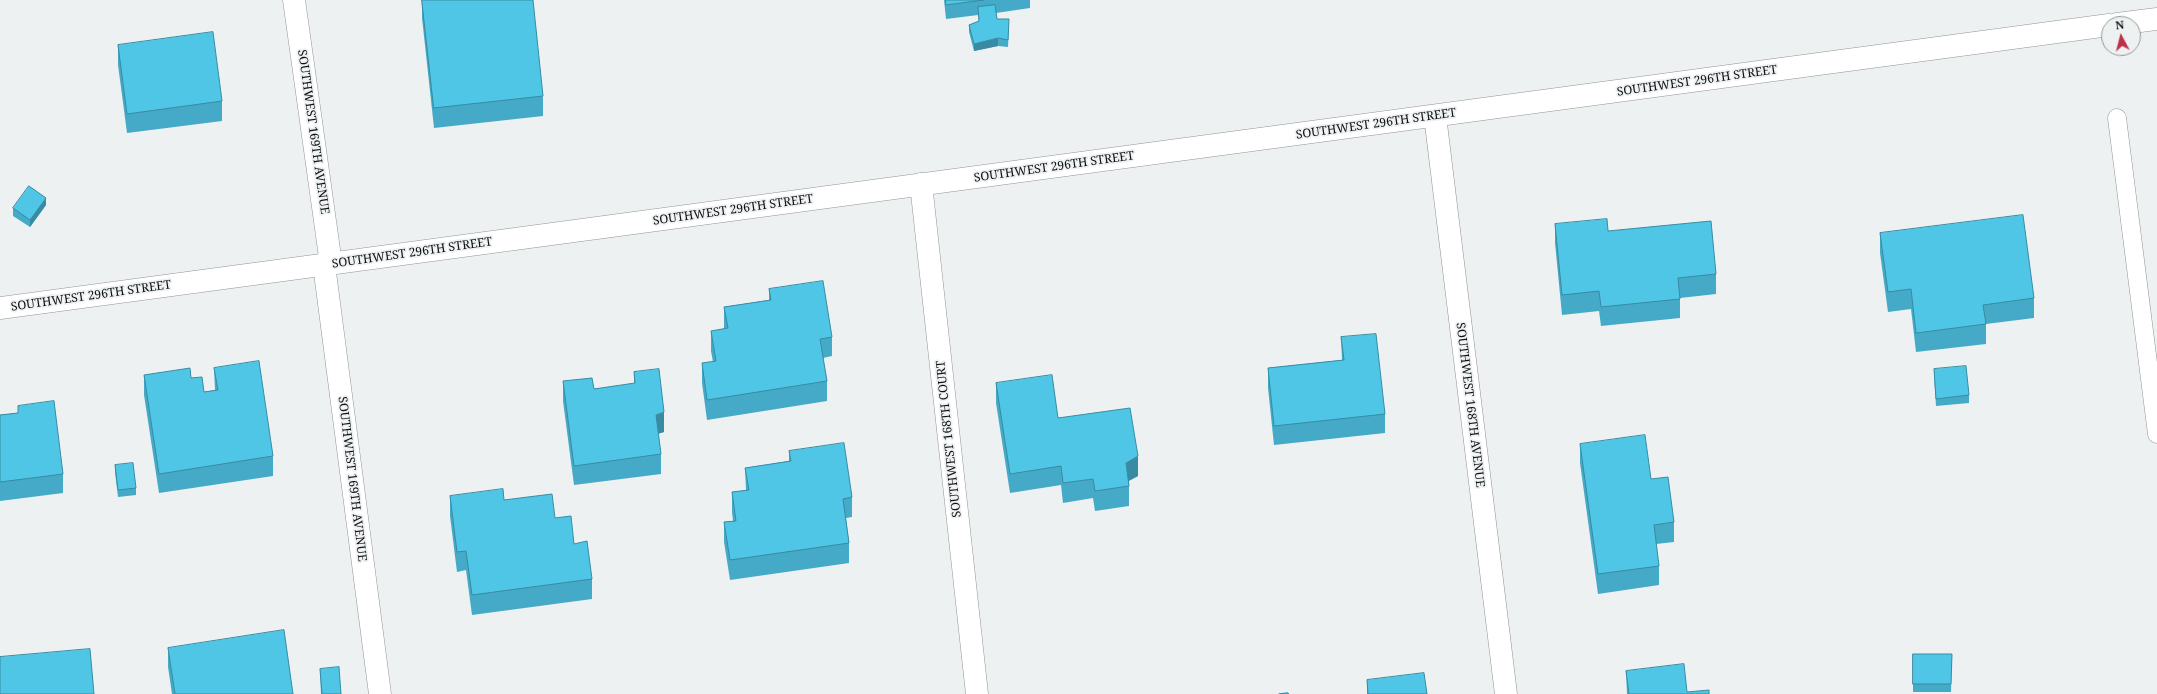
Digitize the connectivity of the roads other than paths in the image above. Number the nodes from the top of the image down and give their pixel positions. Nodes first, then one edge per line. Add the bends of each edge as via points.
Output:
1 (294, 0) edge
2 (2157, 19) edge
3 (2141, 21) edge
4 (2101, 26) edge
5 (1434, 116) junction
6 (2117, 118) dead end
7 (921, 184) junction
8 (327, 265) junction
9 (0, 308) edge
10 (2157, 434) edge
11 (380, 694) edge
12 (977, 694) edge
13 (1506, 694) edge

1 - 8 street, SOUTHWEST 169TH AVENUE
2 - 3 street
4 - 5 street, SOUTHWEST 296TH STREET
5 - 7 street, SOUTHWEST 296TH STREET
5 - 13 street, SOUTHWEST 168TH AVENUE
6 - 10 lane
7 - 8 street, SOUTHWEST 296TH STREET
7 - 12 street, SOUTHWEST 168TH COURT
8 - 9 street, SOUTHWEST 296TH STREET
8 - 11 street, SOUTHWEST 169TH AVENUE

